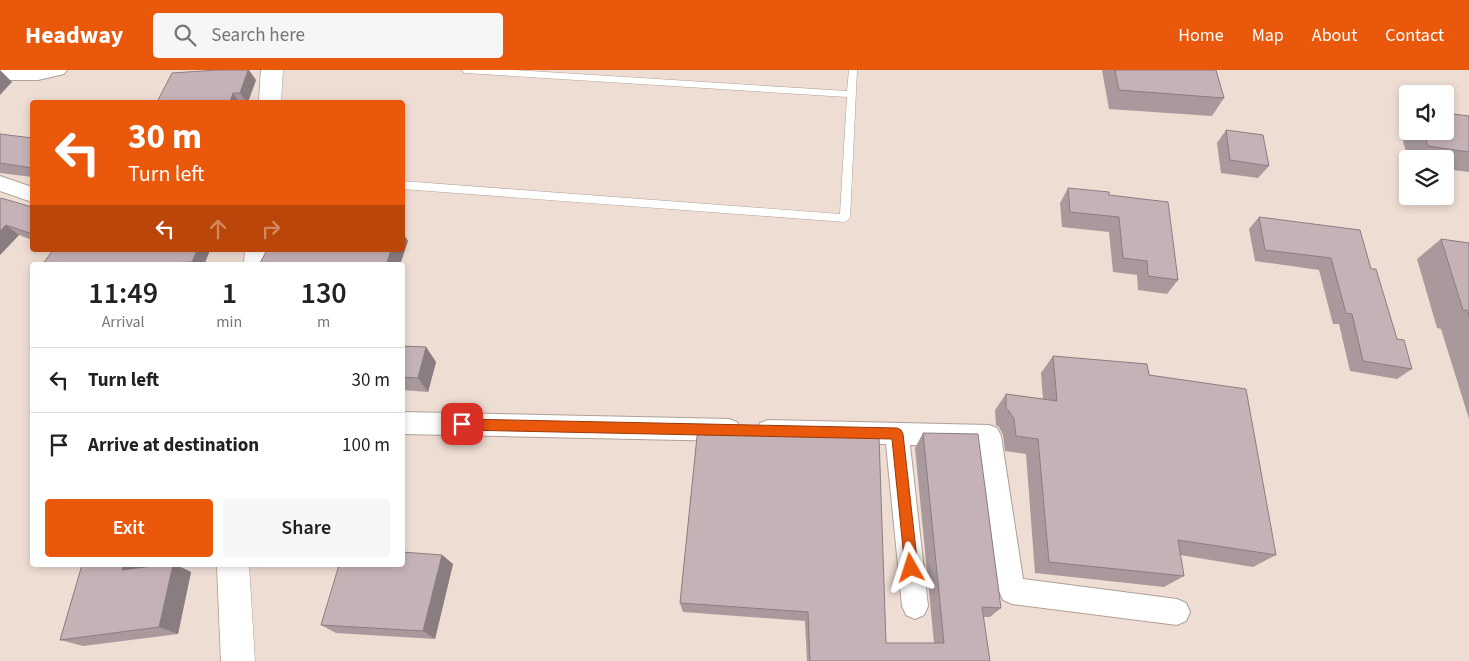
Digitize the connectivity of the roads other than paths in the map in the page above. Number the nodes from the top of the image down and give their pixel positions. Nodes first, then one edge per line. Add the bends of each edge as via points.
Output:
1 (58, 70) edge
2 (272, 70) edge
3 (465, 70) edge
4 (853, 70) edge
5 (0, 74) edge
6 (852, 94) junction
7 (270, 100) edge
8 (0, 183) edge
9 (405, 185) edge
10 (30, 194) edge
11 (405, 423) edge
12 (897, 434) junction
13 (233, 567) edge
14 (915, 606) dead end
15 (1177, 612) dead end
16 (238, 661) edge

1 - 5 street via 38,74
2 - 7 street
3 - 6 lane
4 - 6 lane
6 - 9 lane via 845,218
8 - 10 street
11 - 12 street
12 - 14 street
12 - 15 street via 989,436 1012,591
13 - 16 street

